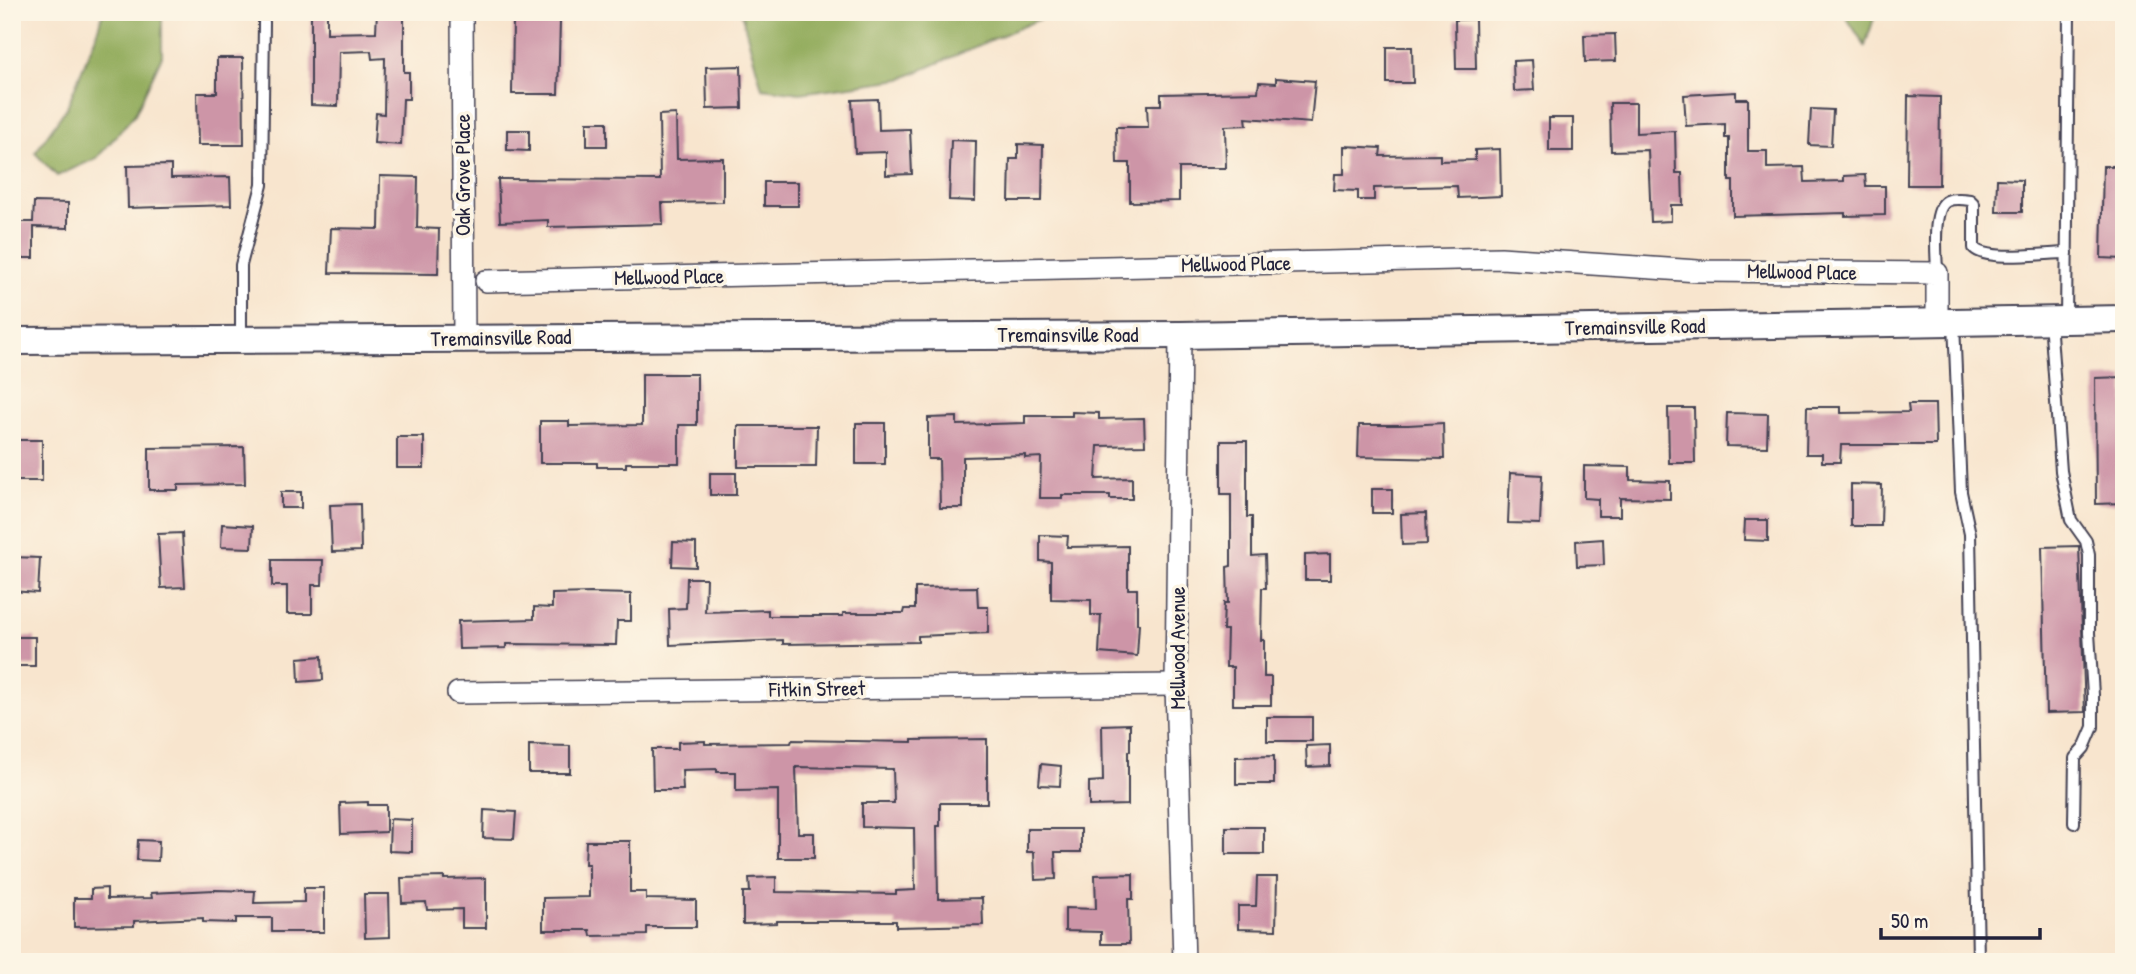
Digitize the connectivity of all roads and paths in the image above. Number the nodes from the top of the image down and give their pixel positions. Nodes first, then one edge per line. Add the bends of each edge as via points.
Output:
1 (462, 12) edge
2 (2069, 12) edge
3 (264, 22) dead end
4 (2067, 253) junction
5 (1937, 273) junction
6 (486, 281) dead end
7 (2124, 319) edge
8 (2058, 320) junction
9 (1945, 322) junction
10 (1180, 335) junction
11 (464, 339) junction
12 (241, 340) junction
13 (12, 341) edge
14 (1176, 685) junction
15 (458, 693) dead end
16 (2074, 823) dead end
17 (1978, 959) dead end
18 (1184, 962) edge

1 - 11 street, Oak Grove Place
2 - 4 lane
3 - 12 lane via 261,185 241,265
4 - 5 lane via 1979,253 1974,248 1973,204 1949,199 1942,204 1937,220
4 - 8 lane
5 - 6 street, Mellwood Place via 1698,271 1501,258
5 - 9 street
7 - 8 street, Tremainsville Road
8 - 9 street, Tremainsville Road
8 - 16 lane via 2061,471 2071,520 2086,541 2089,555 2093,727 2075,758
9 - 10 street, Tremainsville Road
9 - 17 lane via 1969,534
10 - 11 street, Tremainsville Road
10 - 14 street, Mellwood Avenue
11 - 12 street, Tremainsville Road
12 - 13 street, Tremainsville Road
14 - 15 street, Fitkin Street
14 - 18 street, Mellwood Avenue

